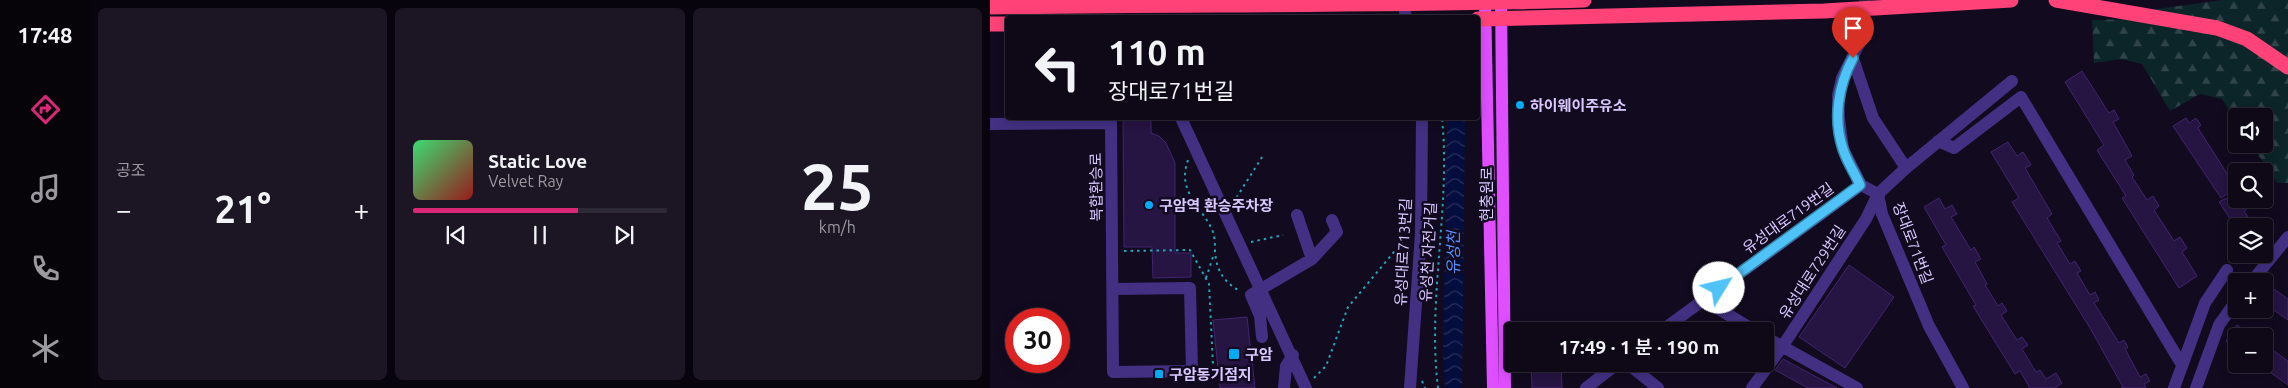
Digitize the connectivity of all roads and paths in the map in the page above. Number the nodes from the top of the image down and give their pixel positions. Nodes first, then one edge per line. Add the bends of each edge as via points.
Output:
1 (1486, 0) edge
2 (1501, 0) edge
3 (1584, 0) edge
4 (2011, 0) edge
5 (2056, 0) edge
6 (1399, 2) edge
7 (990, 7) edge
8 (1405, 15) edge
9 (1480, 19) edge
10 (990, 24) edge
11 (1005, 24) edge
12 (1866, 30) tunnel mouth
13 (1853, 58) junction
14 (2288, 67) edge
15 (2012, 81) dead end
16 (1182, 120) edge
17 (1422, 120) edge
18 (1442, 120) edge
19 (990, 124) edge
20 (1938, 141) junction
21 (1194, 146) junction
22 (1264, 154) dead end
23 (1906, 168) junction
24 (1860, 185) junction
25 (1878, 194) junction
26 (1180, 197) dead end
27 (1194, 206) junction
28 (1297, 214) dead end
29 (1226, 216) junction
30 (1332, 220) dead end
31 (1421, 233) junction
32 (1283, 235) dead end
33 (2288, 237) edge
34 (1239, 245) junction
35 (1215, 252) junction
36 (1312, 259) junction
37 (2226, 270) dead end
38 (2259, 273) edge
39 (1206, 278) dead end
40 (1113, 289) junction
41 (1262, 290) junction
42 (1245, 294) dead end
43 (1704, 300) junction
44 (2228, 312) edge
45 (1673, 322) edge
46 (1740, 322) edge
47 (1492, 336) junction
48 (1262, 337) dead end
49 (1774, 343) edge
50 (1782, 348) junction
51 (1293, 355) junction
52 (2182, 365) junction
53 (1607, 372) edge
54 (1638, 372) edge
55 (1956, 386) edge
56 (1306, 387) edge
57 (1284, 388) edge
58 (1410, 388) edge
59 (1438, 388) edge
60 (1487, 388) edge
61 (1493, 388) edge
62 (1505, 388) edge
63 (1586, 388) edge
64 (1658, 388) edge
65 (1752, 388) edge
66 (1857, 388) edge
67 (2174, 388) edge
68 (2196, 388) edge

1 - 47 main road, 현충원로
2 - 62 main road, 현충원로
3 - 6 highway
4 - 9 highway via 1824,11
5 - 14 highway via 2217,28 2247,39
6 - 7 highway
6 - 8 street
10 - 11 highway
12 - 13 street
13 - 23 street via 1874,118
13 - 24 street via 1842,78 1838,95 1839,118 1843,149
15 - 20 street, 유성대로729번길
16 - 21 street
17 - 31 street, 유성대로713번길
18 - 59 path, 유성천 자전거길 via 1443,191 1436,321
19 - 40 street, 복합환승로 via 1111,123
20 - 23 street, 유성대로729번길
20 - 52 street via 1954,148 2021,97
21 - 27 path via 1186,166 1187,189
21 - 29 street
22 - 29 path
23 - 25 street, 유성대로729번길
24 - 25 street, 장대로71번길
24 - 43 street, 유성대로719번길
25 - 50 street, 유성대로729번길 via 1866,219
25 - 55 street, 장대로71번길 via 1882,214
26 - 27 path
27 - 35 path via 1207,219 1214,235
28 - 36 street
29 - 34 street
30 - 36 street via 1337,232
31 - 56 path via 1407,235 1348,307 1326,366
31 - 58 street, 유성대로713번길
32 - 34 path
33 - 38 street
34 - 41 street
35 - 39 path
35 - 42 path via 1221,275
36 - 41 street
37 - 52 street via 2205,303
40 - 40 street, 복합환승로 via 1113,372 1192,371 1190,288
41 - 48 street via 1251,295 1260,316
41 - 51 street
43 - 45 street, 유성대로719번길
43 - 46 street
44 - 68 street via 2218,325
47 - 60 main road
47 - 61 main road
49 - 50 street
50 - 65 street, 유성대로729번길
50 - 66 street
51 - 56 street
51 - 57 street via 1286,366
52 - 67 street
53 - 63 street
54 - 64 street

